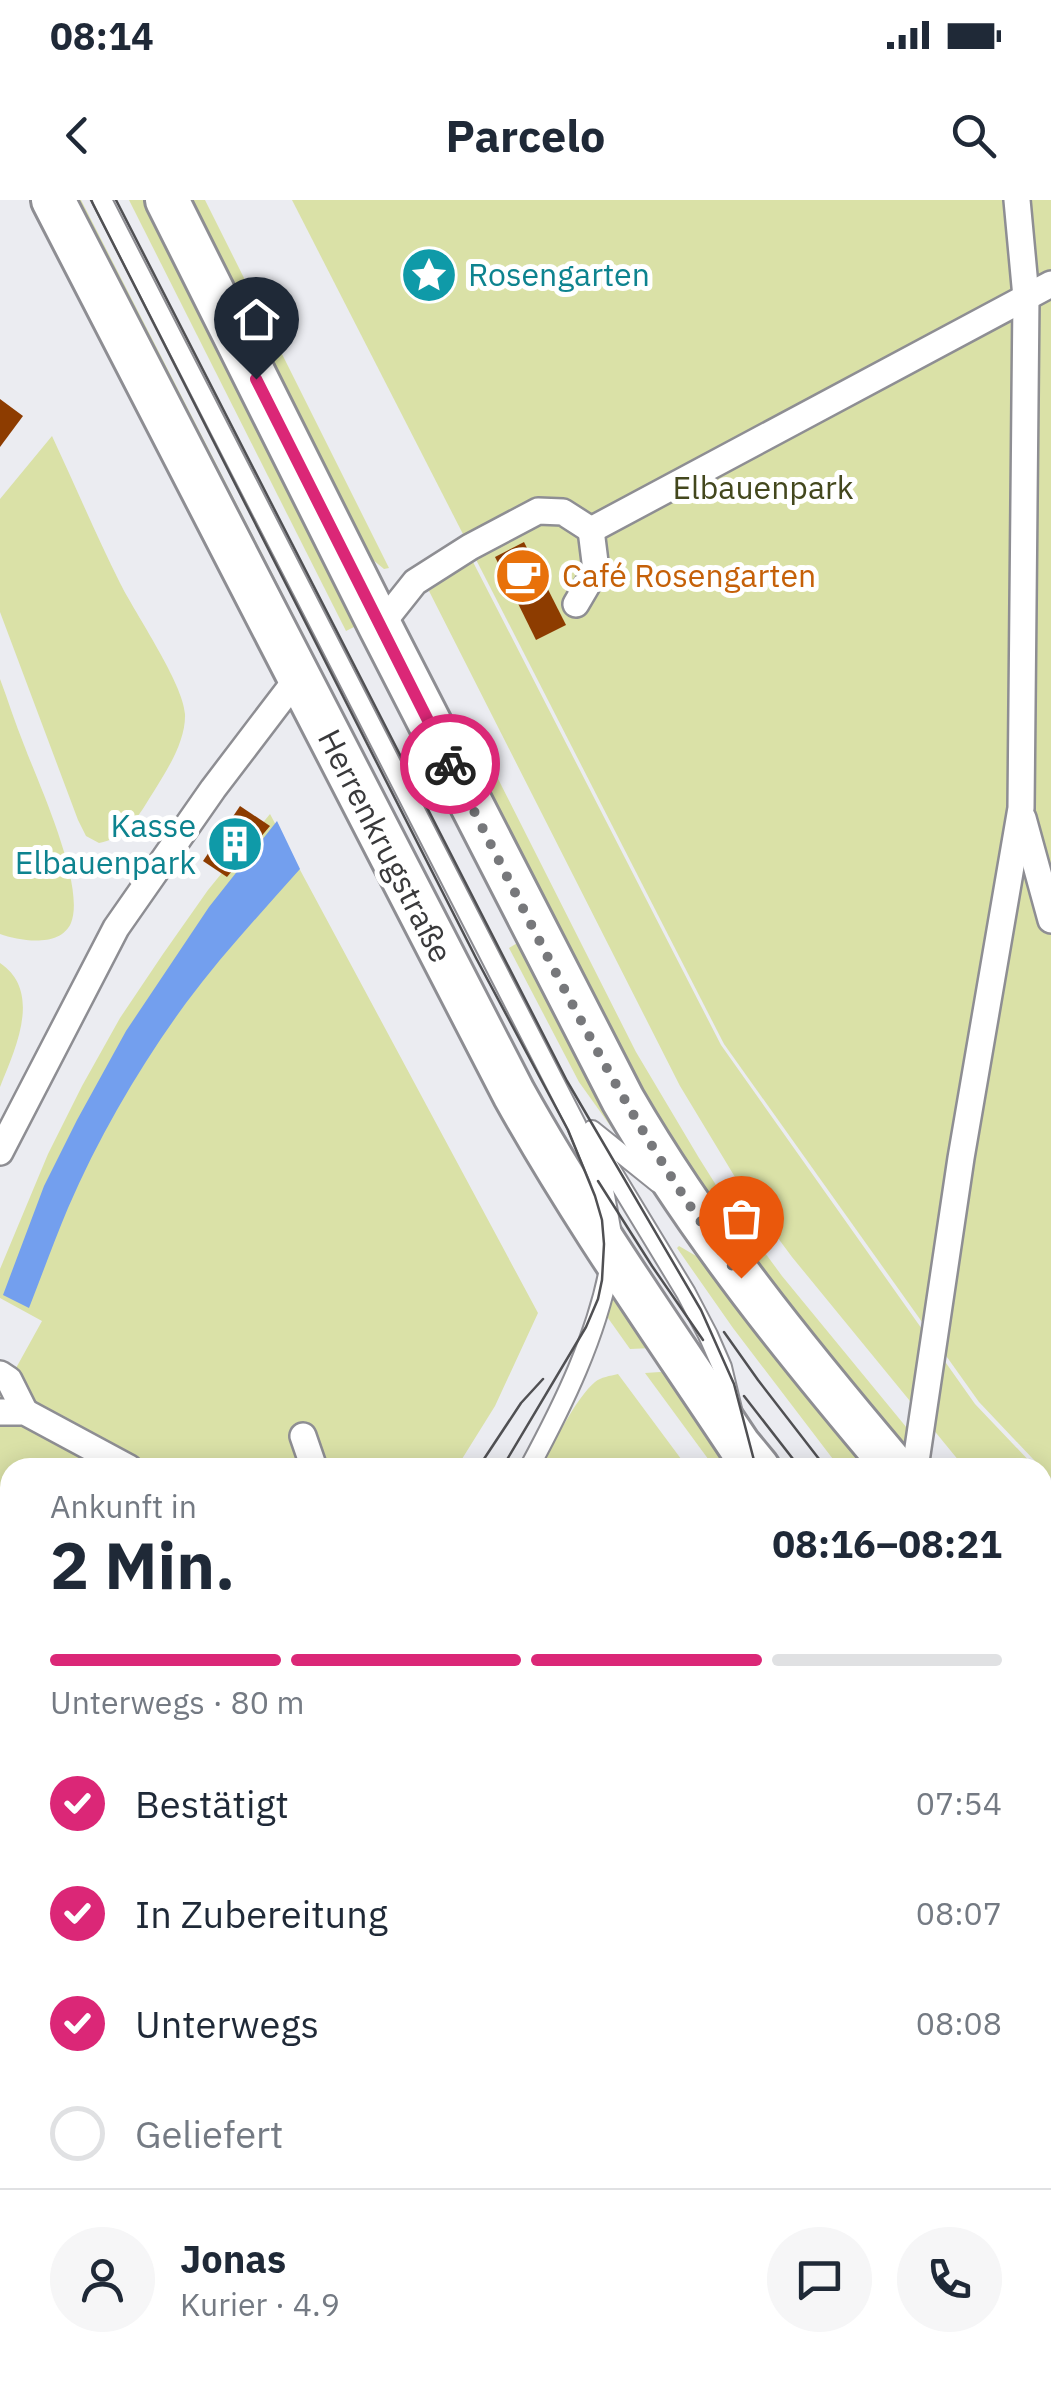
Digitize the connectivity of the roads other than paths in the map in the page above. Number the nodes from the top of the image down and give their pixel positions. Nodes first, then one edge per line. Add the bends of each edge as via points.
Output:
1 (53, 200) edge
2 (102, 200) edge
3 (167, 200) edge
4 (1017, 200) edge
5 (1051, 284) edge
6 (1026, 297) junction
7 (591, 530) junction
8 (576, 604) dead end
9 (380, 626) junction
10 (298, 676) junction
11 (1020, 808) junction
12 (1051, 920) edge
13 (558, 1088) junction
14 (581, 1120) junction
15 (0, 1152) edge
16 (692, 1211) junction
17 (612, 1256) junction
18 (0, 1374) edge
19 (13, 1412) edge
20 (302, 1436) dead end
21 (108, 1458) edge
22 (310, 1458) edge
23 (533, 1458) edge
24 (745, 1458) edge
25 (745, 1458) edge
26 (887, 1458) edge
27 (917, 1458) edge

1 - 10 street, Herrenkrugstraße
2 - 13 lane
3 - 9 street
4 - 6 street
5 - 6 street
6 - 7 street
6 - 11 street
7 - 8 street via 596,570
7 - 9 street via 563,512 538,511 414,582
9 - 16 street via 602,1059
10 - 15 street via 116,928
10 - 17 street, Herrenkrugstraße via 485,1042
11 - 12 street
11 - 27 street
13 - 14 lane
13 - 17 lane via 604,1190
14 - 16 lane
14 - 25 lane via 708,1335
16 - 26 street via 784,1336
17 - 23 lane via 572,1382
17 - 24 street, Herrenkrugstraße
18 - 19 street via 10,1380
19 - 21 street
20 - 22 street

